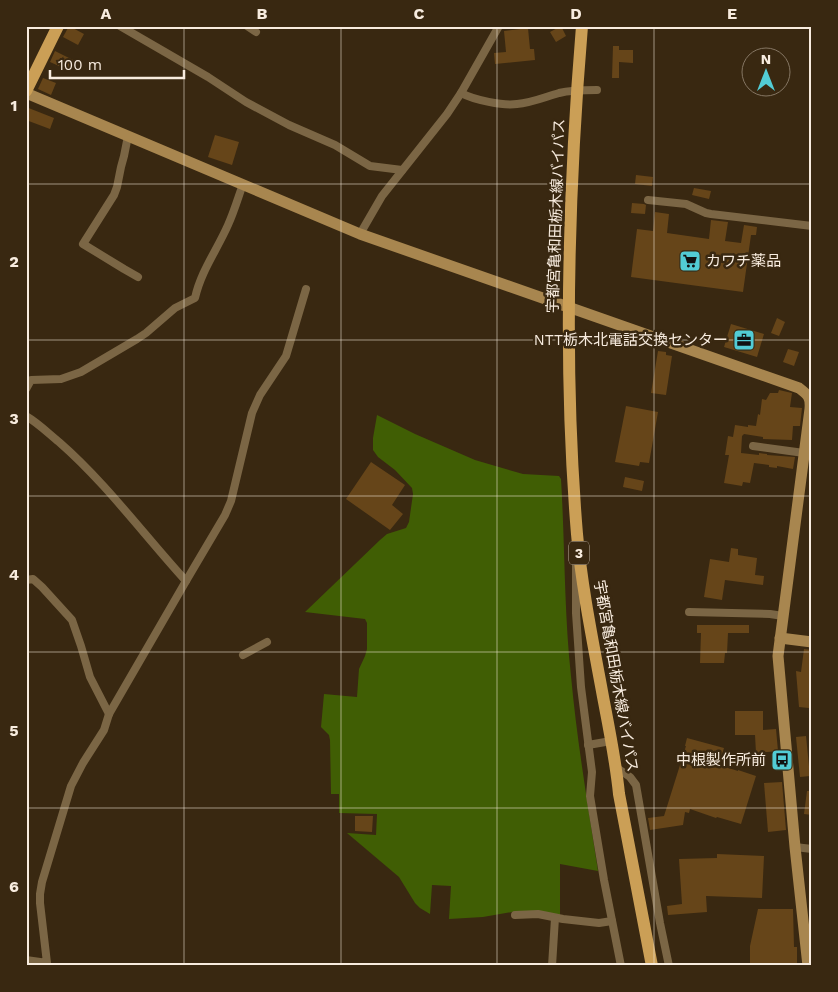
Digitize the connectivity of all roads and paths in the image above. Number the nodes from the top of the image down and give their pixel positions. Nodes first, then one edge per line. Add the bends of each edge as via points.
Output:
1 (58, 26) edge
2 (120, 26) edge
3 (247, 26) edge
4 (499, 26) edge
5 (582, 26) edge
6 (588, 26) edge
7 (256, 32) dead end
8 (576, 90) junction
9 (597, 90) dead end
10 (26, 92) edge
11 (461, 94) junction
12 (128, 136) junction
13 (402, 170) junction
14 (243, 184) junction
15 (648, 200) dead end
16 (812, 226) edge
17 (360, 234) junction
18 (138, 277) dead end
19 (306, 289) dead end
20 (569, 308) junction
21 (26, 388) edge
22 (26, 416) edge
23 (752, 446) dead end
24 (804, 453) junction
25 (577, 536) junction
26 (26, 580) edge
27 (186, 581) junction
28 (689, 612) dead end
29 (783, 616) junction
30 (780, 638) junction
31 (267, 642) dead end
32 (812, 642) edge
33 (243, 655) dead end
34 (110, 714) junction
35 (612, 741) junction
36 (588, 745) junction
37 (617, 768) junction
38 (796, 848) junction
39 (812, 849) edge
40 (515, 915) dead end
41 (555, 918) junction
42 (612, 921) junction
43 (26, 960) edge
44 (809, 960) edge
45 (47, 964) edge
46 (552, 966) edge
47 (621, 966) edge
48 (652, 966) edge
49 (669, 966) edge

1 - 10 main road
2 - 13 street via 289,126 335,145 370,166
3 - 7 street
4 - 11 street
5 - 8 main road, 宇都宮亀和田栃木線バイパス / 3
6 - 8 main road, 宇都宮亀和田栃木線バイパス / 3
8 - 9 street
8 - 11 street via 518,104 503,104
8 - 20 main road, 宇都宮亀和田栃木線バイパス / 3
10 - 12 street
11 - 13 street
12 - 14 street
12 - 18 street via 114,195 82,244
13 - 17 street
14 - 17 street
14 - 21 street via 228,226 200,280 196,298 175,308 146,333 80,372 61,378 31,380
15 - 16 street via 686,204 711,214
17 - 20 street
19 - 27 street via 288,351 252,414 225,515
20 - 24 street via 799,388 811,401
20 - 25 main road, 宇都宮亀和田栃木線バイパス / 3
22 - 27 street via 99,480
23 - 24 street
24 - 29 street
25 - 35 main road, 宇都宮亀和田栃木線バイパス / 3
25 - 36 street via 576,613
26 - 34 street via 33,579 42,586 72,620 90,677
27 - 34 street
28 - 29 street
29 - 30 street
30 - 32 street
30 - 38 street via 779,666
31 - 33 street
34 - 45 street via 71,786 42,882 40,903
35 - 36 street
35 - 37 main road, 宇都宮亀和田栃木線バイパス / 3
36 - 42 street via 592,772 590,796
37 - 48 main road, 宇都宮亀和田栃木線バイパス / 3 via 619,794
37 - 49 street via 636,785
38 - 39 street
38 - 44 street
40 - 41 street via 538,914
41 - 42 street via 599,923
41 - 46 street
42 - 47 street
43 - 45 street

